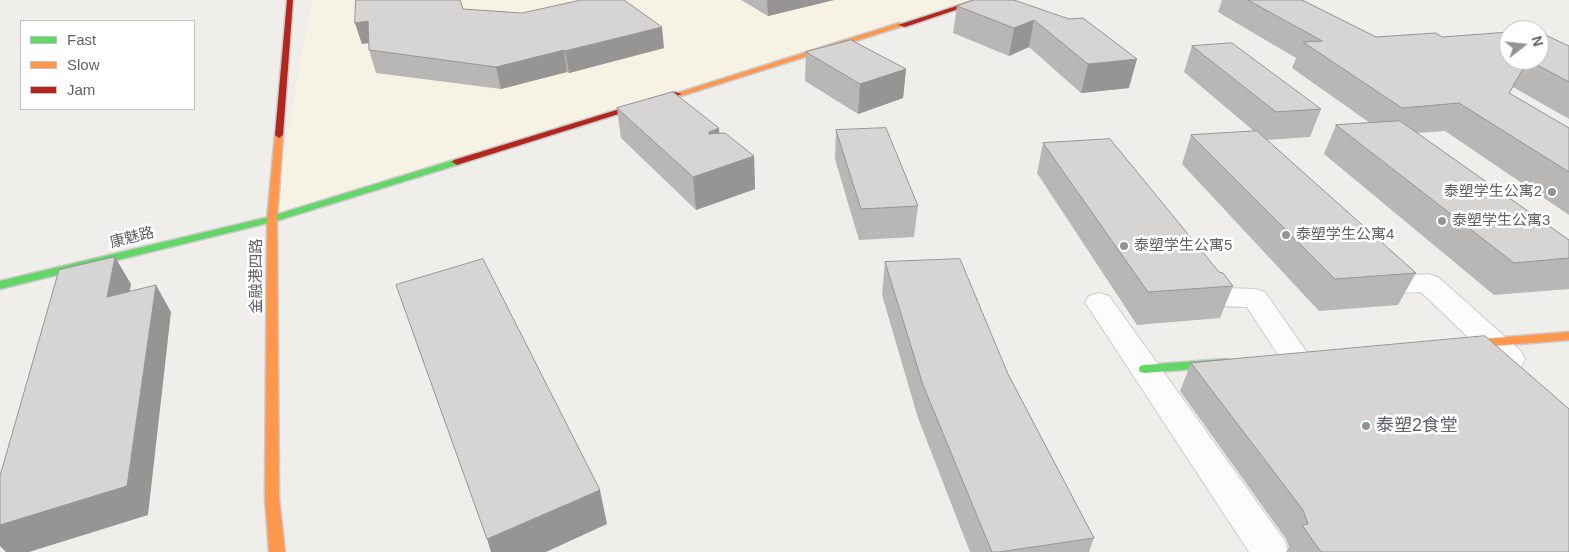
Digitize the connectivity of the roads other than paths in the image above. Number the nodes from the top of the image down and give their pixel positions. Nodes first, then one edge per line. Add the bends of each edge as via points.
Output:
1 (290, 0) edge
2 (982, 0) edge
3 (272, 219) junction
4 (1364, 254) edge
5 (1188, 258) edge
6 (0, 285) edge
7 (1100, 302) dead end
8 (1569, 336) edge
9 (1492, 342) junction
10 (1440, 346) edge
11 (1295, 357) edge
12 (1242, 361) edge
13 (1145, 369) junction
14 (1533, 379) edge
15 (277, 552) edge
16 (1270, 552) edge

1 - 3 street, 金融港四路
2 - 3 street, 康魅路
3 - 6 street, 康魅路
3 - 15 street, 金融港四路 via 272,498
4 - 9 street via 1397,285 1428,283
5 - 11 street via 1218,297 1255,298
7 - 13 street
8 - 9 street
9 - 10 street
9 - 14 street
12 - 13 street
13 - 16 street

